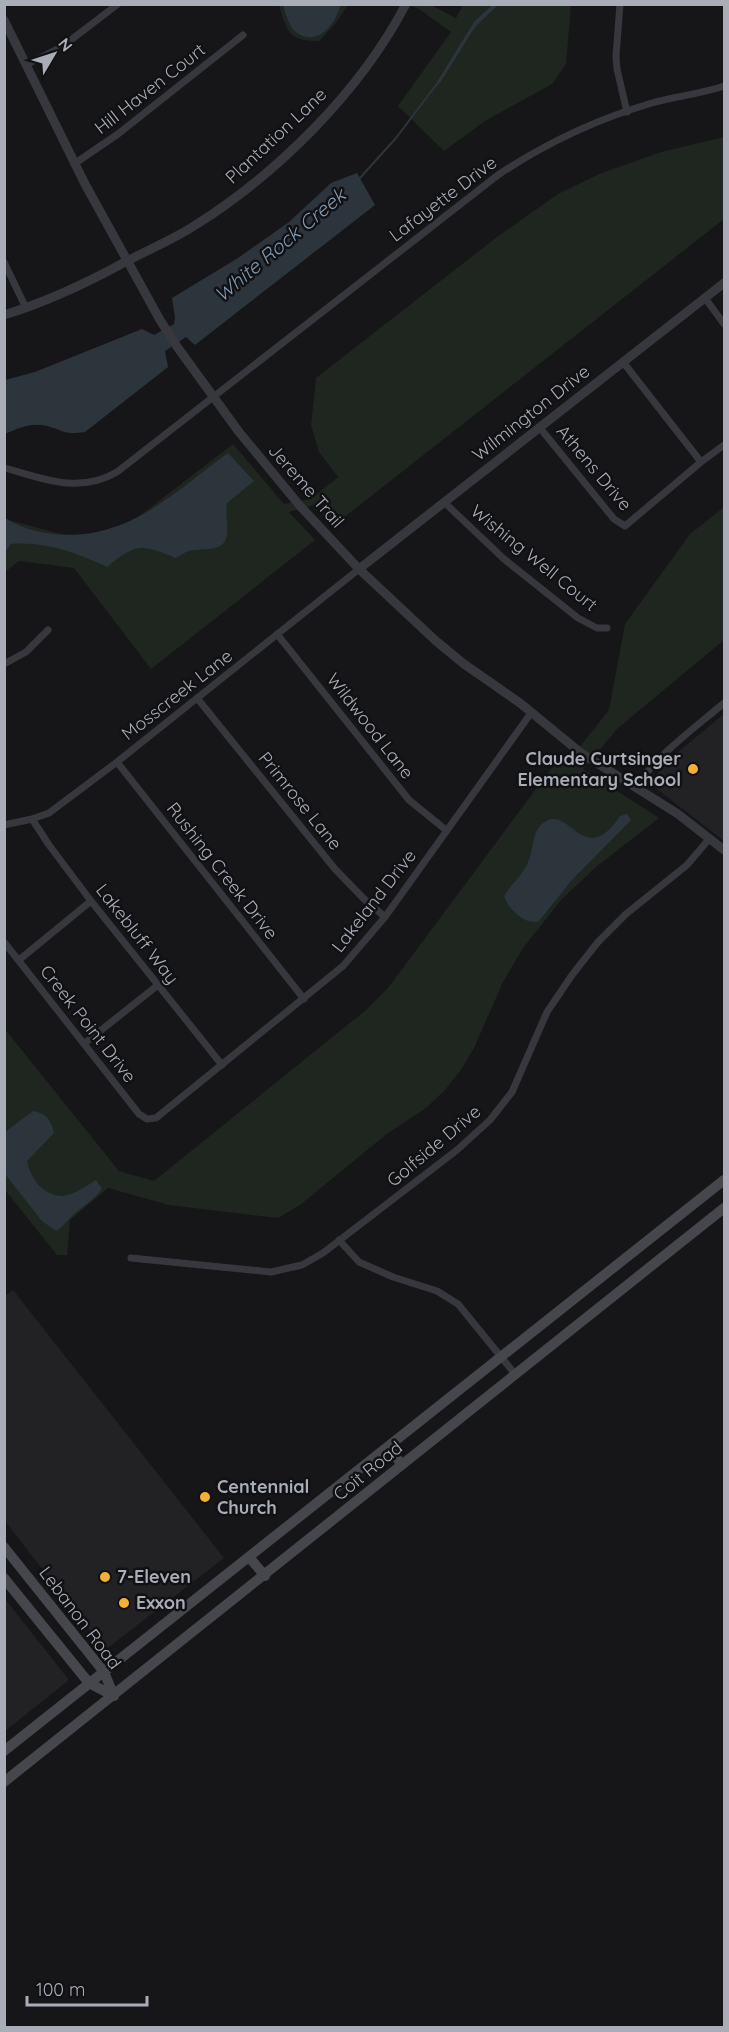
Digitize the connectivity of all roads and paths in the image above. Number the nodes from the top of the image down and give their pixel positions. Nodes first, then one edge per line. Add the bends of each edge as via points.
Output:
1 (118, 4) edge
2 (406, 4) edge
3 (620, 4) edge
4 (4, 20) edge
5 (243, 35) dead end
6 (26, 65) junction
7 (724, 86) edge
8 (627, 112) junction
9 (74, 164) junction
10 (126, 261) junction
11 (4, 262) edge
12 (724, 283) edge
13 (705, 298) junction
14 (26, 308) junction
15 (4, 315) edge
16 (724, 324) edge
17 (623, 362) junction
18 (213, 397) junction
19 (540, 428) junction
20 (724, 445) edge
21 (701, 462) junction
22 (5, 468) edge
23 (445, 504) junction
24 (359, 569) junction
25 (607, 628) dead end
26 (48, 630) dead end
27 (277, 634) junction
28 (4, 664) edge
29 (197, 698) junction
30 (724, 703) edge
31 (531, 713) junction
32 (117, 762) junction
33 (635, 787) junction
34 (32, 819) junction
35 (4, 825) edge
36 (446, 830) junction
37 (710, 838) junction
38 (724, 850) edge
39 (92, 901) junction
40 (385, 917) junction
41 (4, 942) edge
42 (19, 960) junction
43 (159, 985) junction
44 (304, 999) junction
45 (85, 1043) junction
46 (222, 1065) junction
47 (151, 1119) joint
48 (724, 1180) edge
49 (724, 1208) edge
50 (339, 1240) junction
51 (131, 1258) dead end
52 (502, 1357) junction
53 (515, 1374) junction
54 (388, 1447) junction
55 (402, 1465) junction
56 (4, 1547) edge
57 (249, 1557) junction
58 (265, 1576) junction
59 (4, 1578) edge
60 (104, 1672) junction
61 (89, 1683) junction
62 (114, 1696) junction
63 (4, 1751) edge
64 (4, 1782) edge

1 - 6 street via 63,46
2 - 10 street, Plantation Lane via 336,105 292,149 254,183 201,221
3 - 8 street via 616,56
4 - 6 street, Jereme Trail
5 - 9 street, Hill Haven Court
6 - 9 street, Jereme Trail
7 - 8 street, Lafayette Drive
8 - 18 street, Lafayette Drive via 557,140 498,175
9 - 10 street, Jereme Trail
10 - 14 street, Plantation Lane
10 - 18 street, Jereme Trail via 160,320
11 - 14 street
12 - 13 street, Wilmington Drive
13 - 16 street
13 - 17 street, Wilmington Drive
14 - 15 street, Plantation Lane
17 - 19 street, Wilmington Drive
17 - 21 street
18 - 22 street, Lafayette Drive via 117,472 98,481 69,485
18 - 24 street, Jereme Trail via 300,506
19 - 21 street, Athens Drive via 614,519 625,526
19 - 23 street, Wilmington Drive
20 - 21 street
23 - 24 street, Wilmington Drive
23 - 25 street, Wishing Well Court via 504,559 578,618 597,628
24 - 27 street, Mosscreek Lane
24 - 31 street, Jereme Trail via 436,641
26 - 28 street via 26,652
27 - 29 street, Mosscreek Lane
27 - 36 street, Wildwood Lane via 409,800
29 - 32 street, Mosscreek Lane
29 - 40 street, Primrose Lane via 335,869
30 - 33 street via 667,750
31 - 33 street, Jereme Trail via 580,753
31 - 36 street, Lakeland Drive
32 - 34 street, Mosscreek Lane via 49,813
32 - 44 street, Rushing Creek Drive
33 - 37 street, Jereme Trail
34 - 35 street, Mosscreek Lane
34 - 39 street, Lakebluff Way
36 - 40 street, Lakeland Drive
37 - 38 street, Jereme Trail
37 - 50 street, Golfside Drive via 687,865 626,914 572,975 547,1012 512,1092 490,1120 458,1150
39 - 42 street
39 - 43 street, Lakebluff Way
40 - 44 street, Lakeland Drive via 343,966
41 - 42 street, Creek Point Drive
42 - 45 street, Creek Point Drive
43 - 45 street
43 - 46 street, Lakebluff Way
44 - 46 street, Lakeland Drive
45 - 47 street, Creek Point Drive via 139,1114
46 - 47 street, Lakeland Drive
48 - 52 main road, Coit Road
49 - 53 main road, Coit Road
50 - 51 street, Golfside Drive via 302,1265 271,1272
50 - 52 street via 360,1262 438,1291 458,1304
52 - 53 street
52 - 54 main road, Coit Road
53 - 55 main road, Coit Road
54 - 55 main road
54 - 57 main road, Coit Road
55 - 58 main road, Coit Road
56 - 60 main road, Lebanon Road
57 - 58 main road
57 - 60 main road, Coit Road
58 - 62 main road, Coit Road
59 - 61 main road, Lebanon Road
60 - 61 main road, Coit Road
60 - 62 main road, Lebanon Road
61 - 62 main road, Lebanon Road
61 - 63 main road, Coit Road
62 - 64 main road, Coit Road

